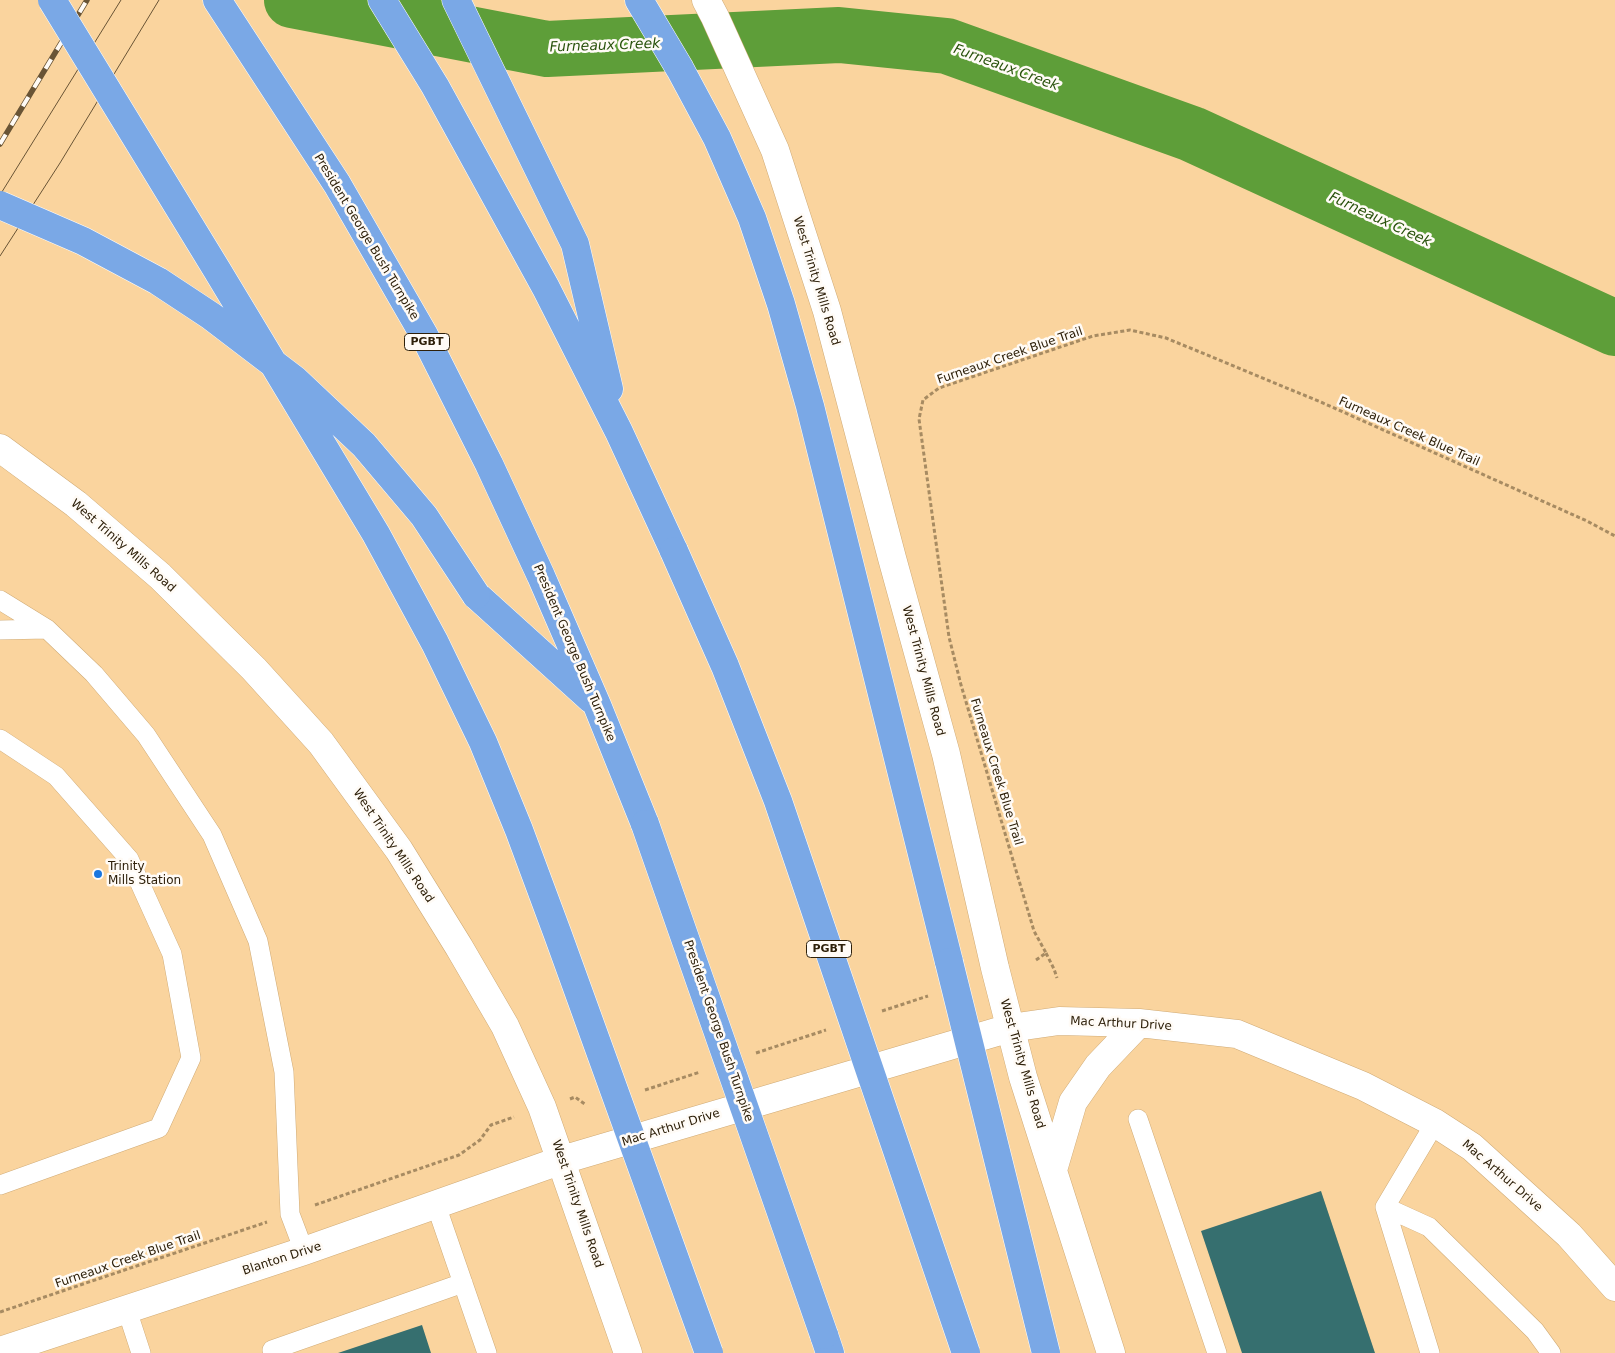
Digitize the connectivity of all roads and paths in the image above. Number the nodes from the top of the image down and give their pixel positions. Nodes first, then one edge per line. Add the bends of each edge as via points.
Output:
1 (52, 0) edge
2 (217, 0) edge
3 (382, 0) edge
4 (456, 0) edge
5 (638, 0) edge
6 (706, 0) edge
7 (0, 205) edge
8 (619, 432) junction
9 (0, 448) edge
10 (1615, 536) edge
11 (0, 600) edge
12 (0, 630) edge
13 (47, 630) junction
14 (597, 705) junction
15 (0, 738) edge
16 (1046, 953) junction
17 (1036, 960) dead end
18 (1056, 978) dead end
19 (932, 995) dead end
20 (876, 1013) dead end
21 (1139, 1023) junction
22 (1010, 1028) junction
23 (830, 1029) dead end
24 (755, 1054) dead end
25 (708, 1069) dead end
26 (643, 1091) dead end
27 (575, 1097) dead end
28 (586, 1105) dead end
29 (1138, 1119) dead end
30 (1435, 1123) junction
31 (491, 1125) dead end
32 (562, 1160) junction
33 (1053, 1170) junction
34 (0, 1185) edge
35 (330, 1200) dead end
36 (436, 1206) junction
37 (1385, 1208) junction
38 (262, 1224) dead end
39 (304, 1251) junction
40 (463, 1283) junction
41 (1615, 1287) edge
42 (127, 1310) junction
43 (0, 1312) edge
44 (272, 1350) dead end
45 (0, 1351) edge
46 (141, 1353) edge
47 (487, 1353) edge
48 (628, 1353) edge
49 (709, 1353) edge
50 (830, 1353) edge
51 (966, 1353) edge
52 (1046, 1353) edge
53 (1111, 1353) edge
54 (1217, 1353) edge
55 (1430, 1353) edge
56 (1551, 1353) edge

1 - 49 highway, bridge via 376,534 483,742 555,927
2 - 14 highway, President George Bush Turnpike / PGBT via 337,184 424,335 541,576
3 - 8 highway, PGBT via 490,185
4 - 8 highway via 575,244
5 - 52 highway, bridge via 717,138 752,218 780,304 812,415
6 - 22 main road, West Trinity Mills Road via 775,150 827,311 946,754
7 - 14 highway, bridge via 83,242 158,281 211,316 295,380 364,445 424,516 476,595
8 - 51 highway, PGBT, bridge via 725,666 778,801
9 - 32 main road, West Trinity Mills Road via 76,504 160,576 321,743 399,850 505,1026
10 - 16 path, Furneaux Creek Blue Trail via 1323,403 1166,338 1130,330 1093,336 938,388 923,400 919,419 949,637 1034,931
11 - 13 lane
12 - 13 lane
13 - 39 lane via 94,674 146,735 212,835 258,941 284,1072 290,1214
14 - 50 highway, President George Bush Turnpike / PGBT, bridge via 645,824
15 - 34 lane via 56,776 129,859 172,954 191,1058 159,1128
16 - 17 path
16 - 18 path, Furneaux Creek Blue Trail
19 - 20 path
21 - 22 main road, Mac Arthur Drive via 1059,1021
21 - 30 main road, Mac Arthur Drive via 1237,1034 1364,1086
21 - 33 main road via 1098,1066 1073,1102
22 - 32 main road, Mac Arthur Drive
22 - 33 main road, West Trinity Mills Road
23 - 24 path
25 - 26 path
27 - 28 path
29 - 54 lane
30 - 37 lane
30 - 41 main road, Mac Arthur Drive via 1472,1147 1569,1235
31 - 35 path via 480,1140 459,1155
32 - 36 main road, Blanton Drive
32 - 48 main road, West Trinity Mills Road
33 - 53 main road, West Trinity Mills Road
36 - 39 main road, Blanton Drive
36 - 40 lane
37 - 55 lane
37 - 56 lane via 1429,1227 1535,1330
38 - 43 path, Furneaux Creek Blue Trail
39 - 42 main road, Blanton Drive
40 - 44 lane
40 - 47 lane
42 - 45 main road, Blanton Drive
42 - 46 lane

